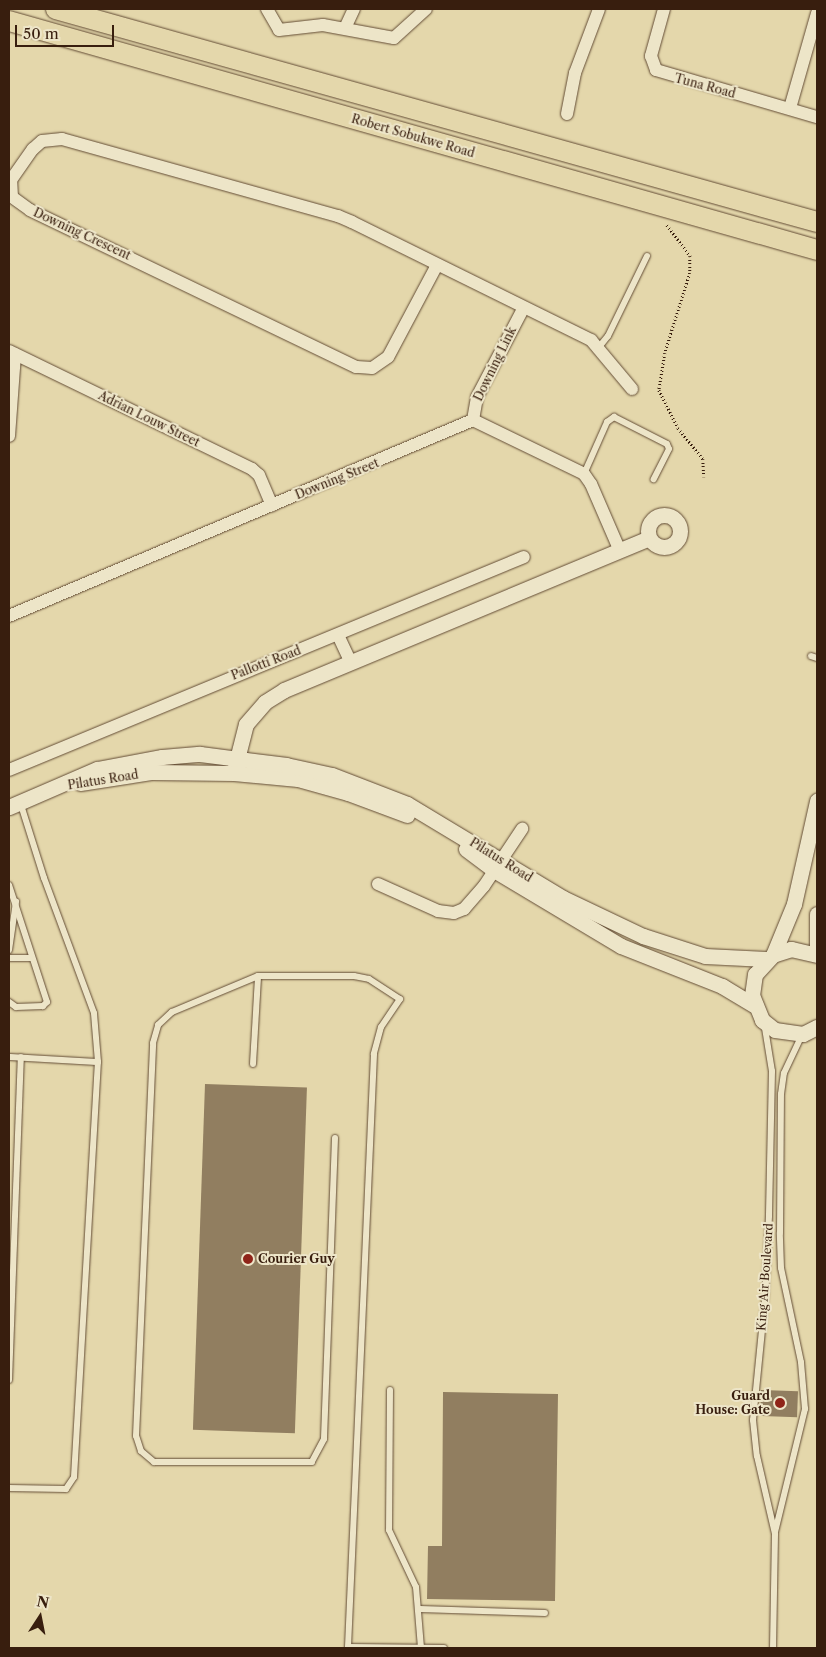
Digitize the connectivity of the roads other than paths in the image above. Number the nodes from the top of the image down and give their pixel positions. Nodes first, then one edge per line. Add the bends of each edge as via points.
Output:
1 (56, 9) edge
2 (267, 9) edge
3 (354, 9) edge
4 (426, 9) edge
5 (598, 9) edge
6 (664, 9) edge
7 (817, 13) edge
8 (9, 21) edge
9 (346, 26) junction
10 (790, 108) junction
11 (567, 114) dead end
12 (817, 117) edge
13 (817, 222) edge
14 (817, 250) edge
15 (647, 256) dead end
16 (437, 265) junction
17 (523, 308) junction
18 (599, 347) junction
19 (12, 352) edge
20 (632, 389) dead end
21 (473, 420) junction
22 (9, 436) edge
23 (584, 474) junction
24 (654, 479) dead end
25 (272, 505) junction
26 (649, 538) dead end
27 (620, 551) junction
28 (524, 557) dead end
29 (9, 616) edge
30 (338, 635) junction
31 (351, 663) junction
32 (235, 766) junction
33 (9, 770) edge
34 (817, 801) edge
35 (14, 805) edge
36 (522, 829) dead end
37 (498, 865) junction
38 (378, 884) dead end
39 (9, 885) edge
40 (16, 902) junction
41 (817, 914) edge
42 (9, 950) edge
43 (817, 951) edge
44 (817, 956) edge
45 (770, 957) junction
46 (9, 958) edge
47 (31, 958) junction
48 (258, 976) junction
49 (9, 1002) edge
50 (754, 1005) junction
51 (762, 1020) junction
52 (817, 1028) edge
53 (803, 1034) junction
54 (9, 1057) edge
55 (21, 1057) junction
56 (98, 1062) junction
57 (253, 1064) dead end
58 (335, 1138) dead end
59 (9, 1380) edge
60 (390, 1390) dead end
61 (9, 1488) edge
62 (775, 1534) junction
63 (420, 1609) junction
64 (545, 1613) dead end
65 (348, 1648) edge
66 (421, 1648) edge
67 (444, 1648) edge
68 (773, 1648) edge

1 - 13 main road, Robert Sobukwe Road
2 - 9 street via 279,30
3 - 9 street
4 - 9 street via 394,38
5 - 11 street via 575,73
6 - 10 street, Tuna Road via 651,56 656,70
7 - 10 street
8 - 14 main road, Robert Sobukwe Road
10 - 12 street, Tuna Road
15 - 18 lane via 608,336
16 - 16 street, Downing Crescent via 388,357 372,368 356,367 23,206 12,197 11,180 37,145 51,139 62,139 338,216
16 - 17 street, Downing Crescent
17 - 18 street, Downing Crescent
17 - 21 street, Downing Link via 477,397
18 - 20 street, Downing Crescent
19 - 22 street
19 - 25 street, Adrian Louw Street via 252,468 259,475
21 - 23 street
21 - 25 street, Downing Street
23 - 24 lane via 608,422 614,417 667,444 669,449
23 - 27 street via 592,484
25 - 29 street, Downing Street
26 - 27 street
27 - 31 street
28 - 30 street, Pallotti Road
30 - 31 street
30 - 33 street, Pallotti Road
31 - 32 street via 284,690 265,702 246,724
32 - 35 street, Pilatus Road via 152,772 61,786
32 - 37 street, Pilatus Road via 298,779 399,811
34 - 45 street via 794,904
35 - 56 lane via 94,1013
36 - 37 street
37 - 38 street via 470,904 454,913 438,911
37 - 45 street, Pilatus Road via 643,936 705,956
37 - 50 street, Pilatus Road via 621,946 722,986
39 - 40 lane
40 - 42 lane
40 - 47 lane via 28,934
41 - 43 street
44 - 45 street, Pilatus Road via 791,949
45 - 50 street via 752,984
46 - 47 lane
47 - 49 lane via 46,1005 16,1006
48 - 57 lane
48 - 58 lane via 172,1012 158,1025 154,1035 136,1436 141,1451 154,1462 312,1462 324,1439
48 - 65 lane via 354,976 369,979 400,999 381,1027 374,1054
50 - 51 street
51 - 53 street via 775,1030
51 - 62 lane, King Air Boulevard via 768,1035 772,1071 769,1216 766,1300 753,1420 757,1456
52 - 53 street
53 - 62 lane, King Air Boulevard via 784,1073 780,1233 781,1268 801,1362 804,1409
54 - 55 lane
55 - 56 lane
55 - 59 lane
56 - 61 lane via 74,1477 66,1489
60 - 63 lane via 389,1530 393,1545 414,1580
62 - 68 lane, King Air Boulevard
63 - 64 lane
63 - 66 lane
65 - 66 lane
66 - 67 lane

